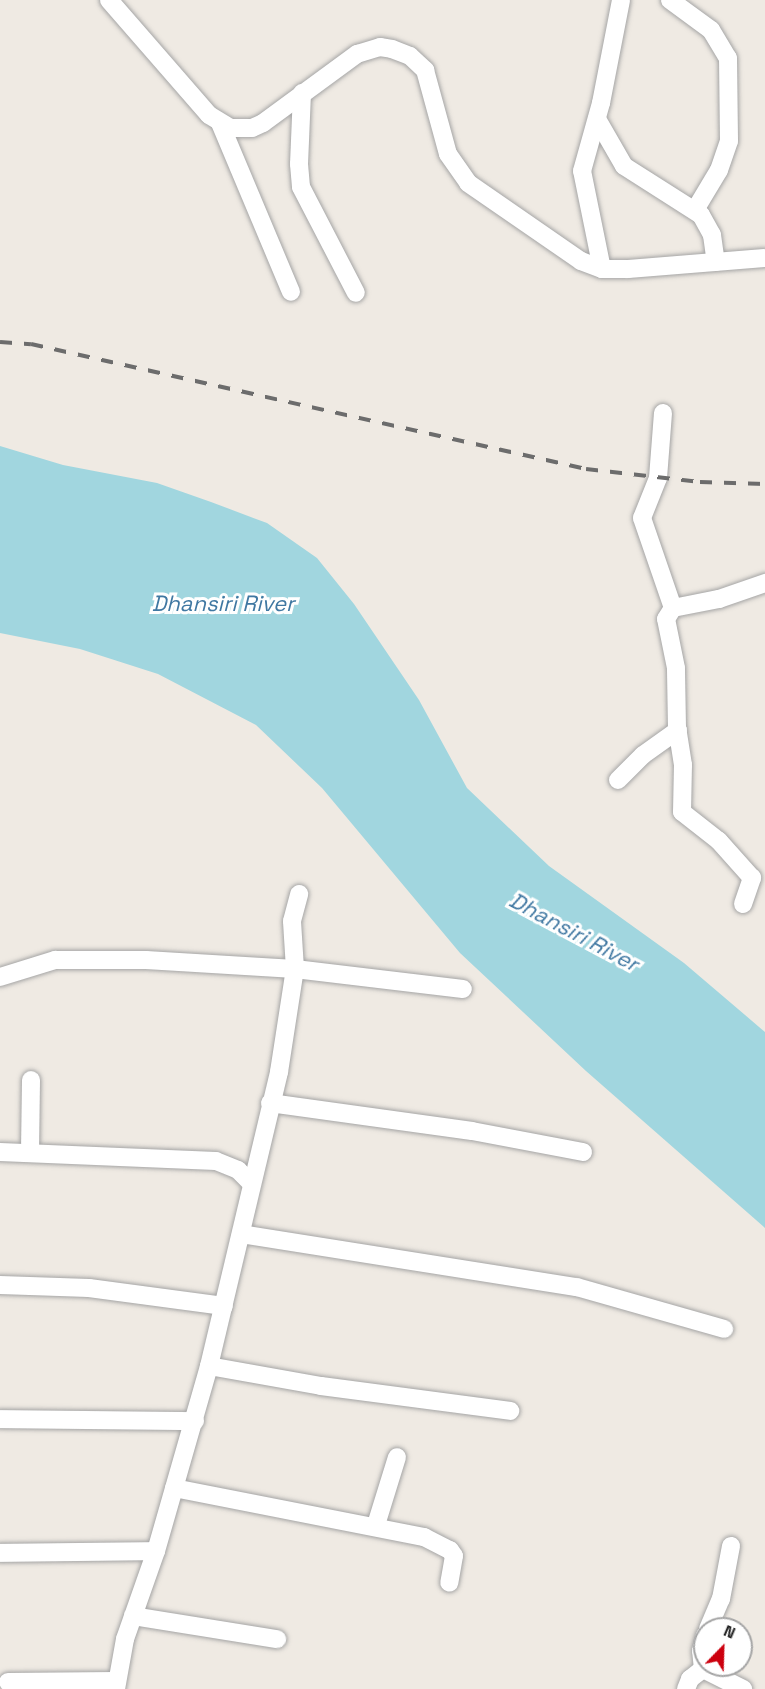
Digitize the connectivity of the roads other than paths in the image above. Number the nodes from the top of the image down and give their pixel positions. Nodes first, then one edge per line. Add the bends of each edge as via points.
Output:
1 (109, 0) edge
2 (621, 0) edge
3 (670, 0) edge
4 (302, 93) junction
5 (597, 119) junction
6 (220, 123) junction
7 (695, 210) junction
8 (765, 258) edge
9 (716, 262) junction
10 (602, 269) junction
11 (291, 292) dead end
12 (356, 293) dead end
13 (663, 412) dead end
14 (765, 583) edge
15 (674, 608) junction
16 (678, 730) junction
17 (618, 780) dead end
18 (299, 894) dead end
19 (743, 904) dead end
20 (295, 969) junction
21 (0, 977) edge
22 (463, 989) dead end
23 (31, 1080) dead end
24 (270, 1103) junction
25 (0, 1152) edge
26 (30, 1152) junction
27 (583, 1152) dead end
28 (251, 1183) junction
29 (241, 1234) junction
30 (0, 1285) edge
31 (224, 1306) junction
32 (724, 1329) dead end
33 (209, 1366) junction
34 (510, 1411) dead end
35 (0, 1419) edge
36 (195, 1421) junction
37 (397, 1456) dead end
38 (174, 1488) junction
39 (376, 1525) junction
40 (731, 1546) dead end
41 (156, 1551) junction
42 (0, 1553) edge
43 (449, 1583) dead end
44 (133, 1616) junction
45 (713, 1617) edge
46 (278, 1639) dead end
47 (719, 1677) edge
48 (8, 1682) dead end
49 (116, 1685) edge
50 (743, 1689) edge

1 - 6 street via 170,73
2 - 5 street
3 - 7 street via 711,30 728,58 729,141 719,170
4 - 6 street via 252,128 241,130
4 - 10 street via 368,49 392,49 410,56 425,70 448,154 468,183 571,255
4 - 12 street via 298,164 301,188
5 - 7 street via 624,166
5 - 10 street via 581,182
6 - 11 street
7 - 9 street via 712,236
8 - 9 street
9 - 10 street
13 - 15 street via 658,478 642,518
14 - 15 street via 719,599
15 - 16 street via 668,613 666,629 676,668
16 - 17 street
16 - 19 street via 683,765 682,812 719,841 752,878
18 - 20 street via 292,921
20 - 21 street via 73,959 41,963
20 - 22 street
20 - 24 street via 286,1036
23 - 26 street
24 - 27 street via 472,1131
24 - 28 street
25 - 26 street
26 - 28 street via 216,1161 238,1170
28 - 29 street
29 - 31 street
29 - 32 street via 577,1287
30 - 31 street via 89,1288
31 - 33 street
33 - 34 street via 321,1386
33 - 36 street
35 - 36 street
36 - 38 street
37 - 39 street
38 - 39 street
38 - 41 street
39 - 43 street via 445,1546 454,1556
40 - 45 street via 721,1599
41 - 42 street
41 - 44 street
44 - 46 street
44 - 49 street
47 - 50 street
48 - 49 street

